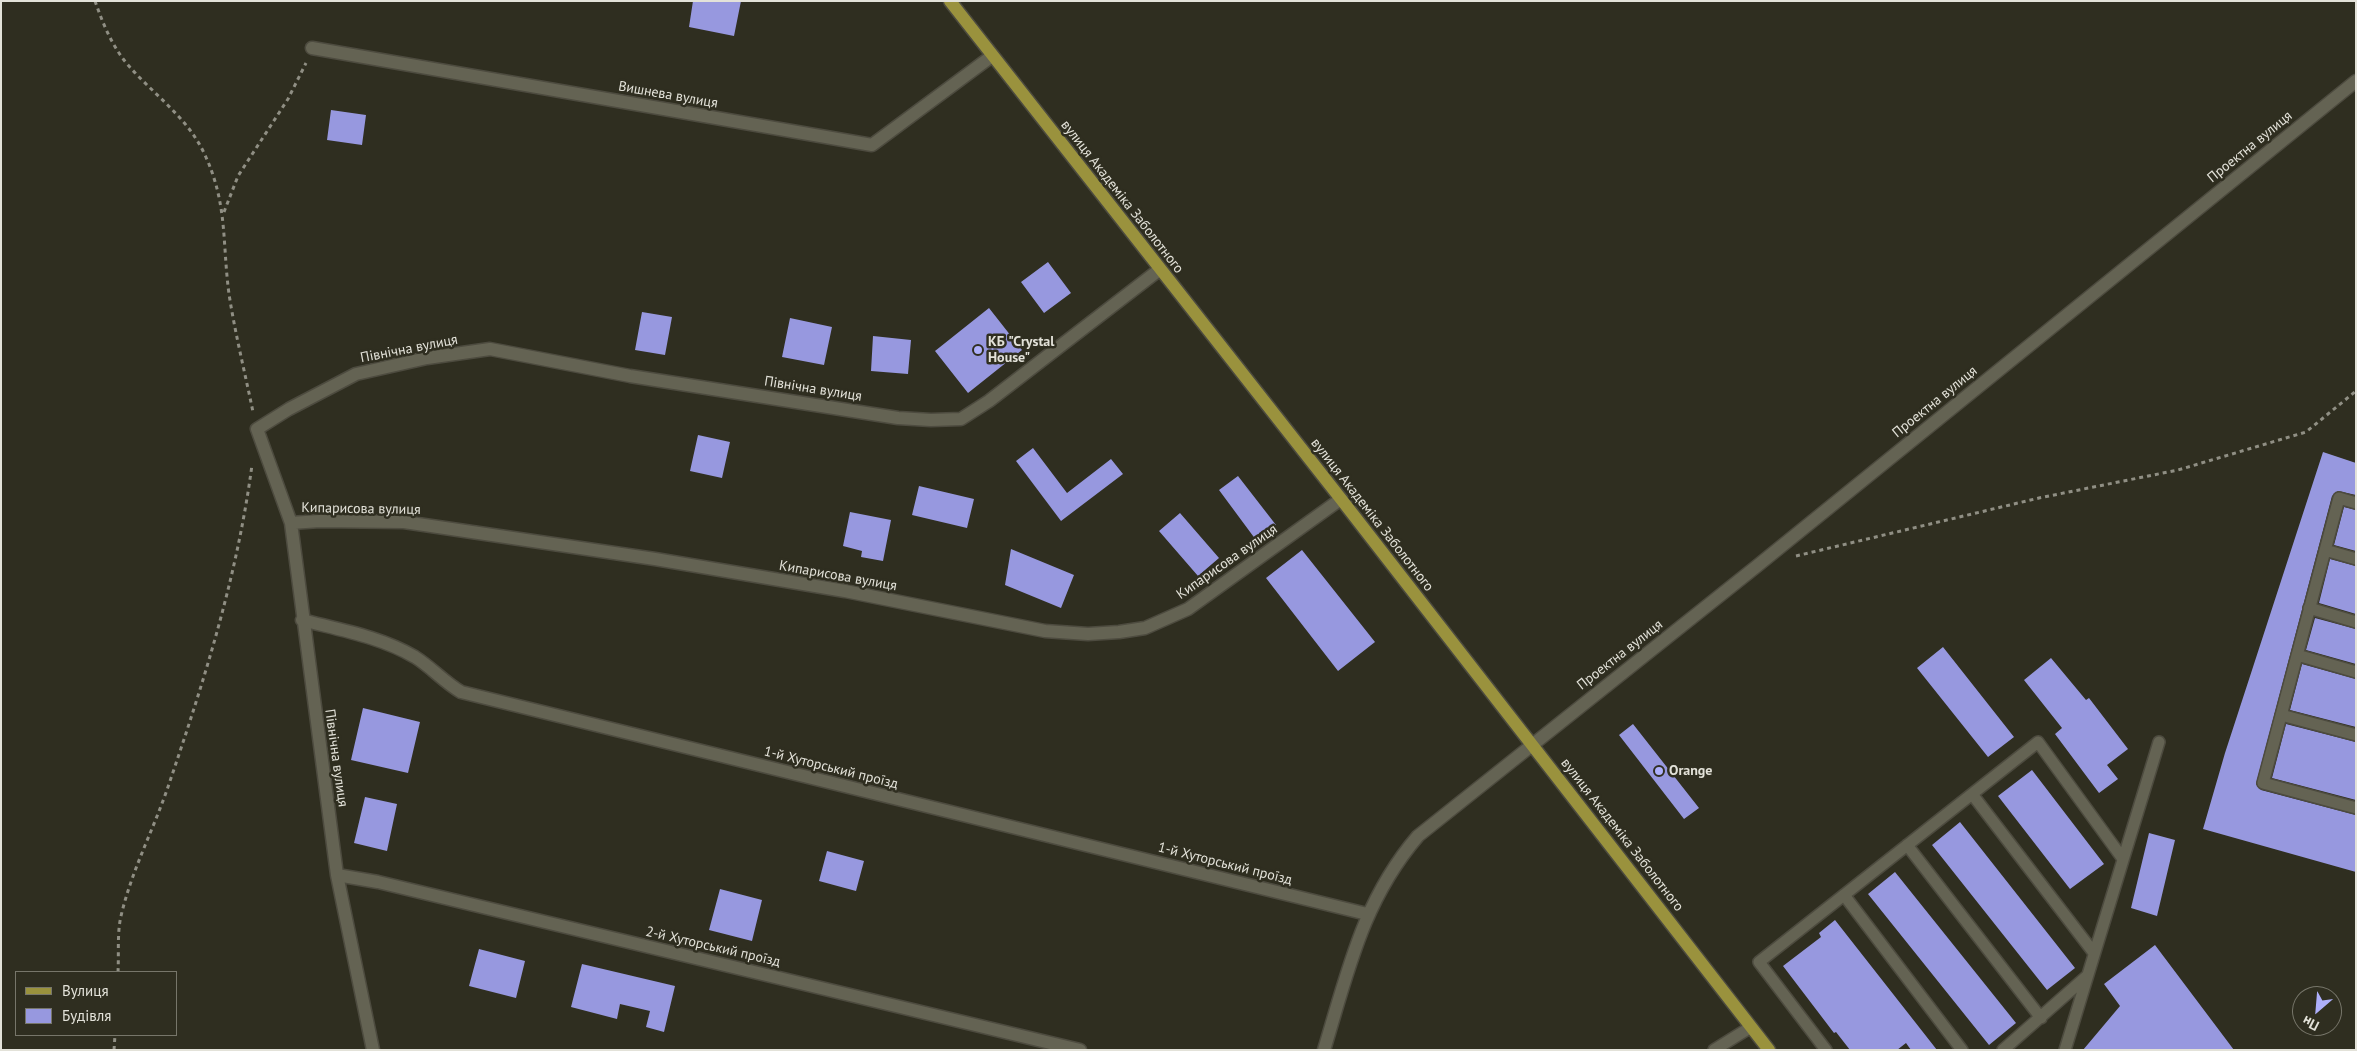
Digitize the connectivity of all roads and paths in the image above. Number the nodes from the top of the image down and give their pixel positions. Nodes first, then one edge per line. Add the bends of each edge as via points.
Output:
1 (95, 1) edge
2 (950, 1) edge
3 (312, 48) joint
4 (992, 56) junction
5 (2356, 81) edge
6 (223, 214) junction
7 (1159, 270) junction
8 (2356, 392) edge
9 (257, 429) junction
10 (253, 456) dead end
11 (1341, 499) junction
12 (2356, 503) edge
13 (291, 523) junction
14 (2325, 550) junction
15 (1786, 559) dead end
16 (2356, 559) edge
17 (2309, 608) junction
18 (302, 620) junction
19 (2356, 622) edge
20 (2296, 655) junction
21 (2356, 672) edge
22 (2281, 714) junction
23 (2356, 735) edge
24 (2159, 742) dead end
25 (1532, 744) junction
26 (1972, 794) junction
27 (2356, 808) edge
28 (1907, 845) junction
29 (2123, 859) junction
30 (337, 875) junction
31 (1844, 895) junction
32 (1367, 914) junction
33 (2094, 953) junction
34 (118, 971) edge
35 (2087, 976) junction
36 (2041, 1018) junction
37 (1752, 1026) junction
38 (115, 1036) edge
39 (114, 1050) edge
40 (373, 1050) edge
41 (1080, 1050) edge
42 (1324, 1050) edge
43 (1714, 1050) edge
44 (1769, 1050) edge
45 (1826, 1050) edge
46 (1962, 1050) edge
47 (2003, 1050) edge
48 (2065, 1050) edge

1 - 6 path via 112,43 122,57 184,122 203,151 216,180
2 - 4 main road, вулиця Академіка Заболотного
3 - 4 street, Вишнева вулиця via 872,145
3 - 6 path via 288,99 238,176
4 - 7 main road, вулиця Академіка Заболотного
5 - 25 street, Проектна вулиця
6 - 9 path via 229,294
7 - 9 street, Північна вулиця via 961,419 898,418 630,376 490,349 427,358 356,374
7 - 11 main road, вулиця Академіка Заболотного
8 - 15 path via 2306,432 2178,470 2039,498
9 - 13 street, Північна вулиця
10 - 34 path via 245,519 220,626 168,786 132,876 121,918
11 - 13 street, Кипарисова вулиця via 1188,609 1145,628 1088,634 1045,631 826,588 655,559 404,522
11 - 25 main road, вулиця Академіка Заболотного
12 - 14 lane via 2339,498
13 - 18 street, Північна вулиця
14 - 16 lane
14 - 17 lane
17 - 19 lane
17 - 20 lane
18 - 30 street, Північна вулиця
18 - 32 street, 1-й Хуторський проїзд via 386,642 417,658 461,692
20 - 21 lane
20 - 22 lane
22 - 23 lane
22 - 27 lane via 2263,784
24 - 29 lane
25 - 32 street, Проектна вулиця via 1418,836 1389,873
25 - 37 main road, вулиця Академіка Заболотного
26 - 28 lane
26 - 29 lane via 2038,742
26 - 33 lane
28 - 31 lane
28 - 36 lane
29 - 33 lane
30 - 40 street, Північна вулиця
30 - 41 street, 2-й Хуторський проїзд via 378,882
31 - 45 lane via 1759,962
31 - 46 lane
32 - 42 street, Проектна вулиця
33 - 35 lane
35 - 36 lane
35 - 48 lane
36 - 47 lane
37 - 43 lane
37 - 44 main road, вулиця Академіка Заболотного
38 - 39 path

